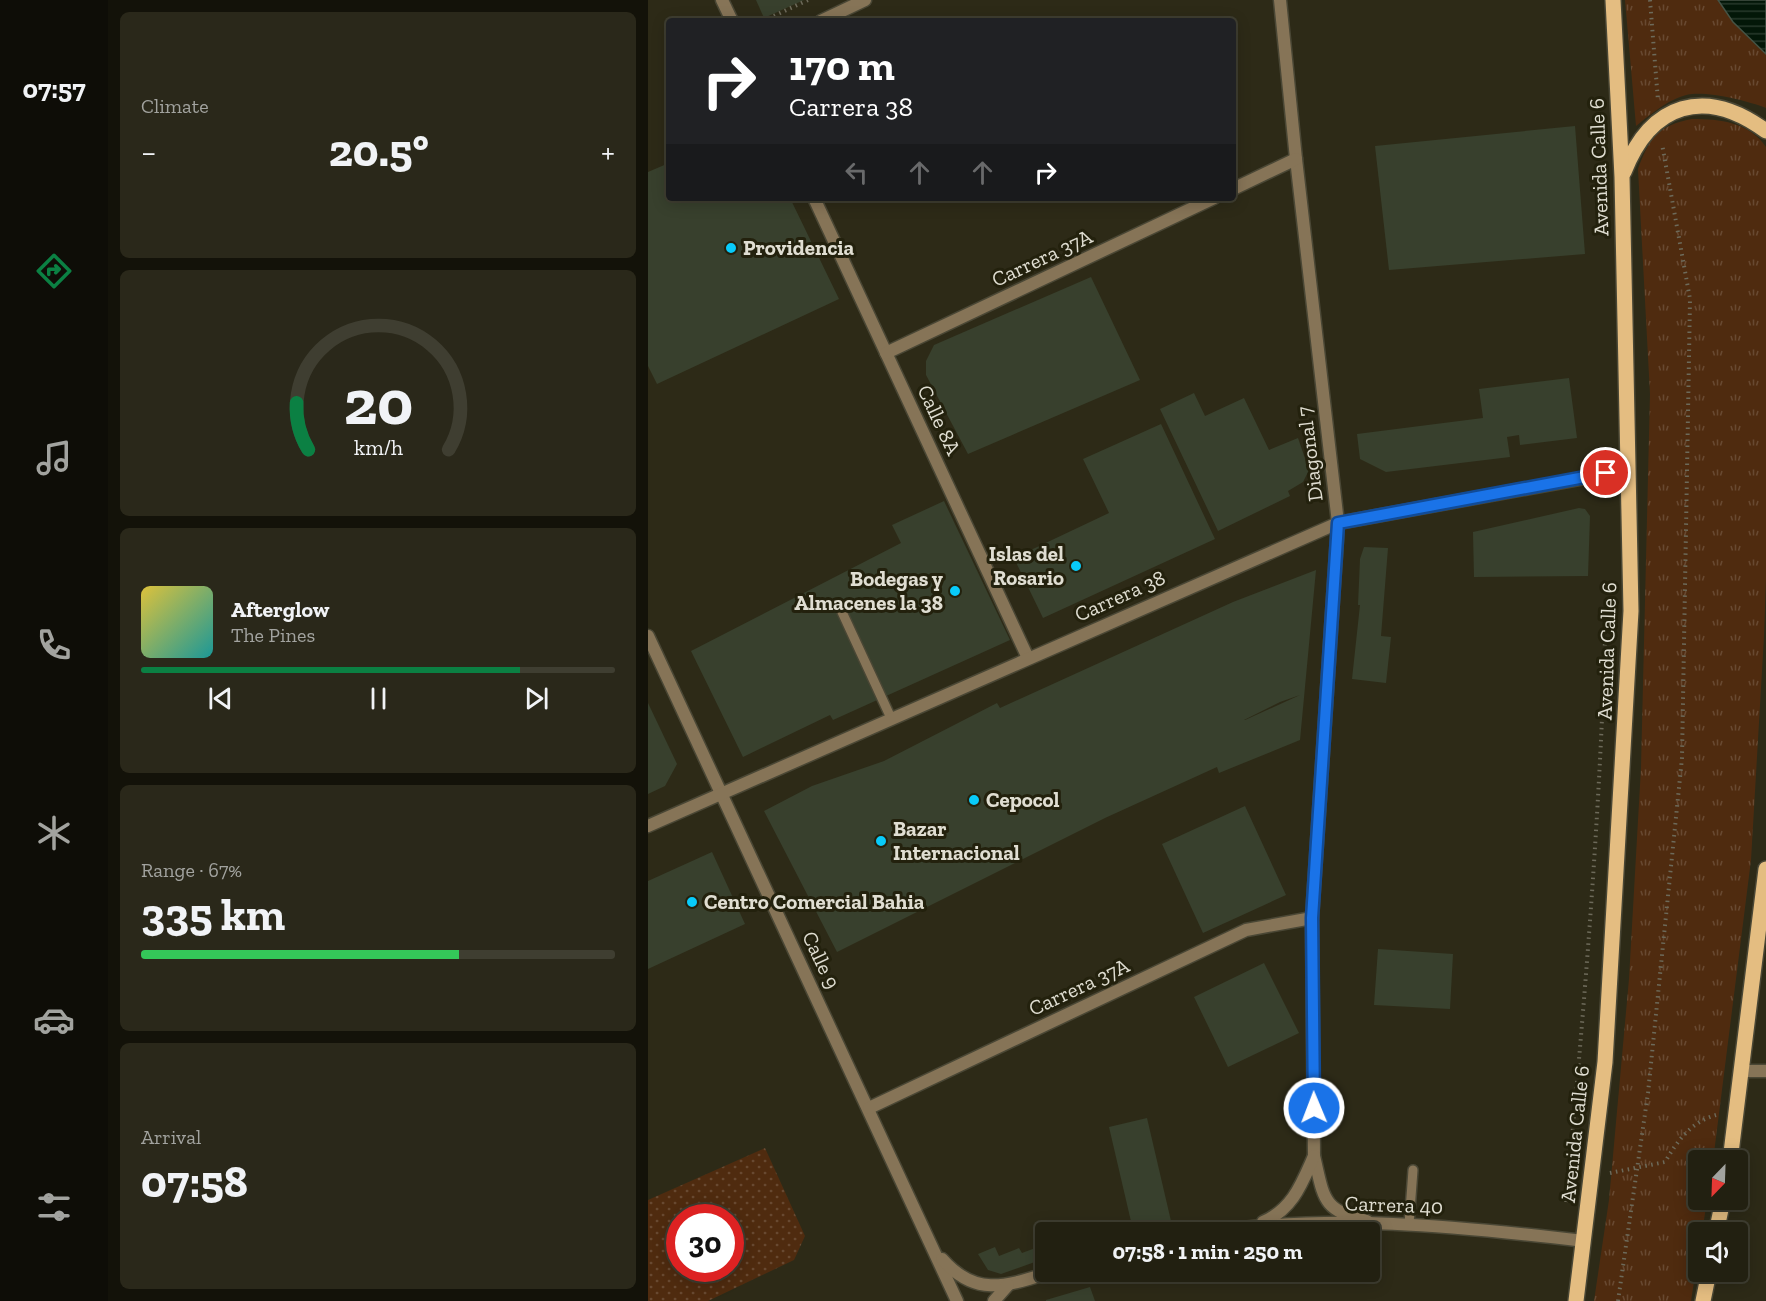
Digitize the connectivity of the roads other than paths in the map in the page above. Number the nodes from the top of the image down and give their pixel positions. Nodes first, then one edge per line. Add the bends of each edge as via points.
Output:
1 (722, 0) edge
2 (865, 0) edge
3 (1280, 0) edge
4 (1612, 0) edge
5 (731, 18) edge
6 (827, 18) edge
7 (1766, 131) edge
8 (1296, 159) junction
9 (1622, 177) junction
10 (1236, 188) edge
11 (815, 201) edge
12 (1208, 201) edge
13 (886, 352) junction
14 (1628, 470) junction
15 (1338, 523) junction
16 (842, 612) dead end
17 (648, 636) edge
18 (1028, 658) junction
19 (891, 718) junction
20 (721, 792) junction
21 (648, 826) edge
22 (1766, 868) edge
23 (1312, 918) junction
24 (1742, 1071) junction
25 (1766, 1071) edge
26 (868, 1108) junction
27 (1732, 1150) edge
28 (1314, 1156) junction
29 (1413, 1170) dead end
30 (1367, 1221) junction
31 (1262, 1222) edge
32 (1330, 1222) edge
33 (1409, 1224) junction
34 (1584, 1241) junction
35 (935, 1251) junction
36 (1035, 1277) edge
37 (1707, 1282) edge
38 (1008, 1286) junction
39 (957, 1301) edge
40 (994, 1301) edge
41 (1576, 1301) edge
42 (1703, 1301) edge

1 - 5 street
2 - 6 street
3 - 8 street, Diagonal 7
4 - 9 main road, Avenida Calle 6
7 - 9 main road via 1732,111 1682,108 1659,118 1639,139
8 - 10 street
8 - 15 street, Diagonal 7
9 - 14 main road, Avenida Calle 6
11 - 13 street, Calle 8A
12 - 13 street, Carrera 37A
13 - 18 street, Calle 8A
14 - 15 street, Carrera 38
14 - 34 main road, Avenida Calle 6 via 1631,611 1625,741 1605,1050
15 - 18 street, Carrera 38
15 - 23 street, Diagonal 7
16 - 19 lane
17 - 20 street, Calle 9
18 - 19 street, Carrera 38
19 - 20 street, Carrera 38
20 - 21 street, Carrera 38
20 - 26 street, Calle 9
22 - 24 main road
23 - 26 street, Carrera 37A via 1246,930
23 - 28 street, Diagonal 7
24 - 25 street
24 - 27 main road
26 - 35 street, Calle 9
28 - 30 street, Diagonal 7 via 1322,1192 1330,1206 1342,1216
28 - 31 street, Diagonal 7 via 1288,1206
29 - 33 lane
30 - 32 street, Carrera 40
30 - 33 street, Carrera 40
33 - 34 street, Carrera 40
34 - 41 main road, Avenida Calle 6
35 - 38 street via 967,1280 983,1286
35 - 39 street, Calle 9
36 - 38 street
37 - 42 main road
38 - 40 street

